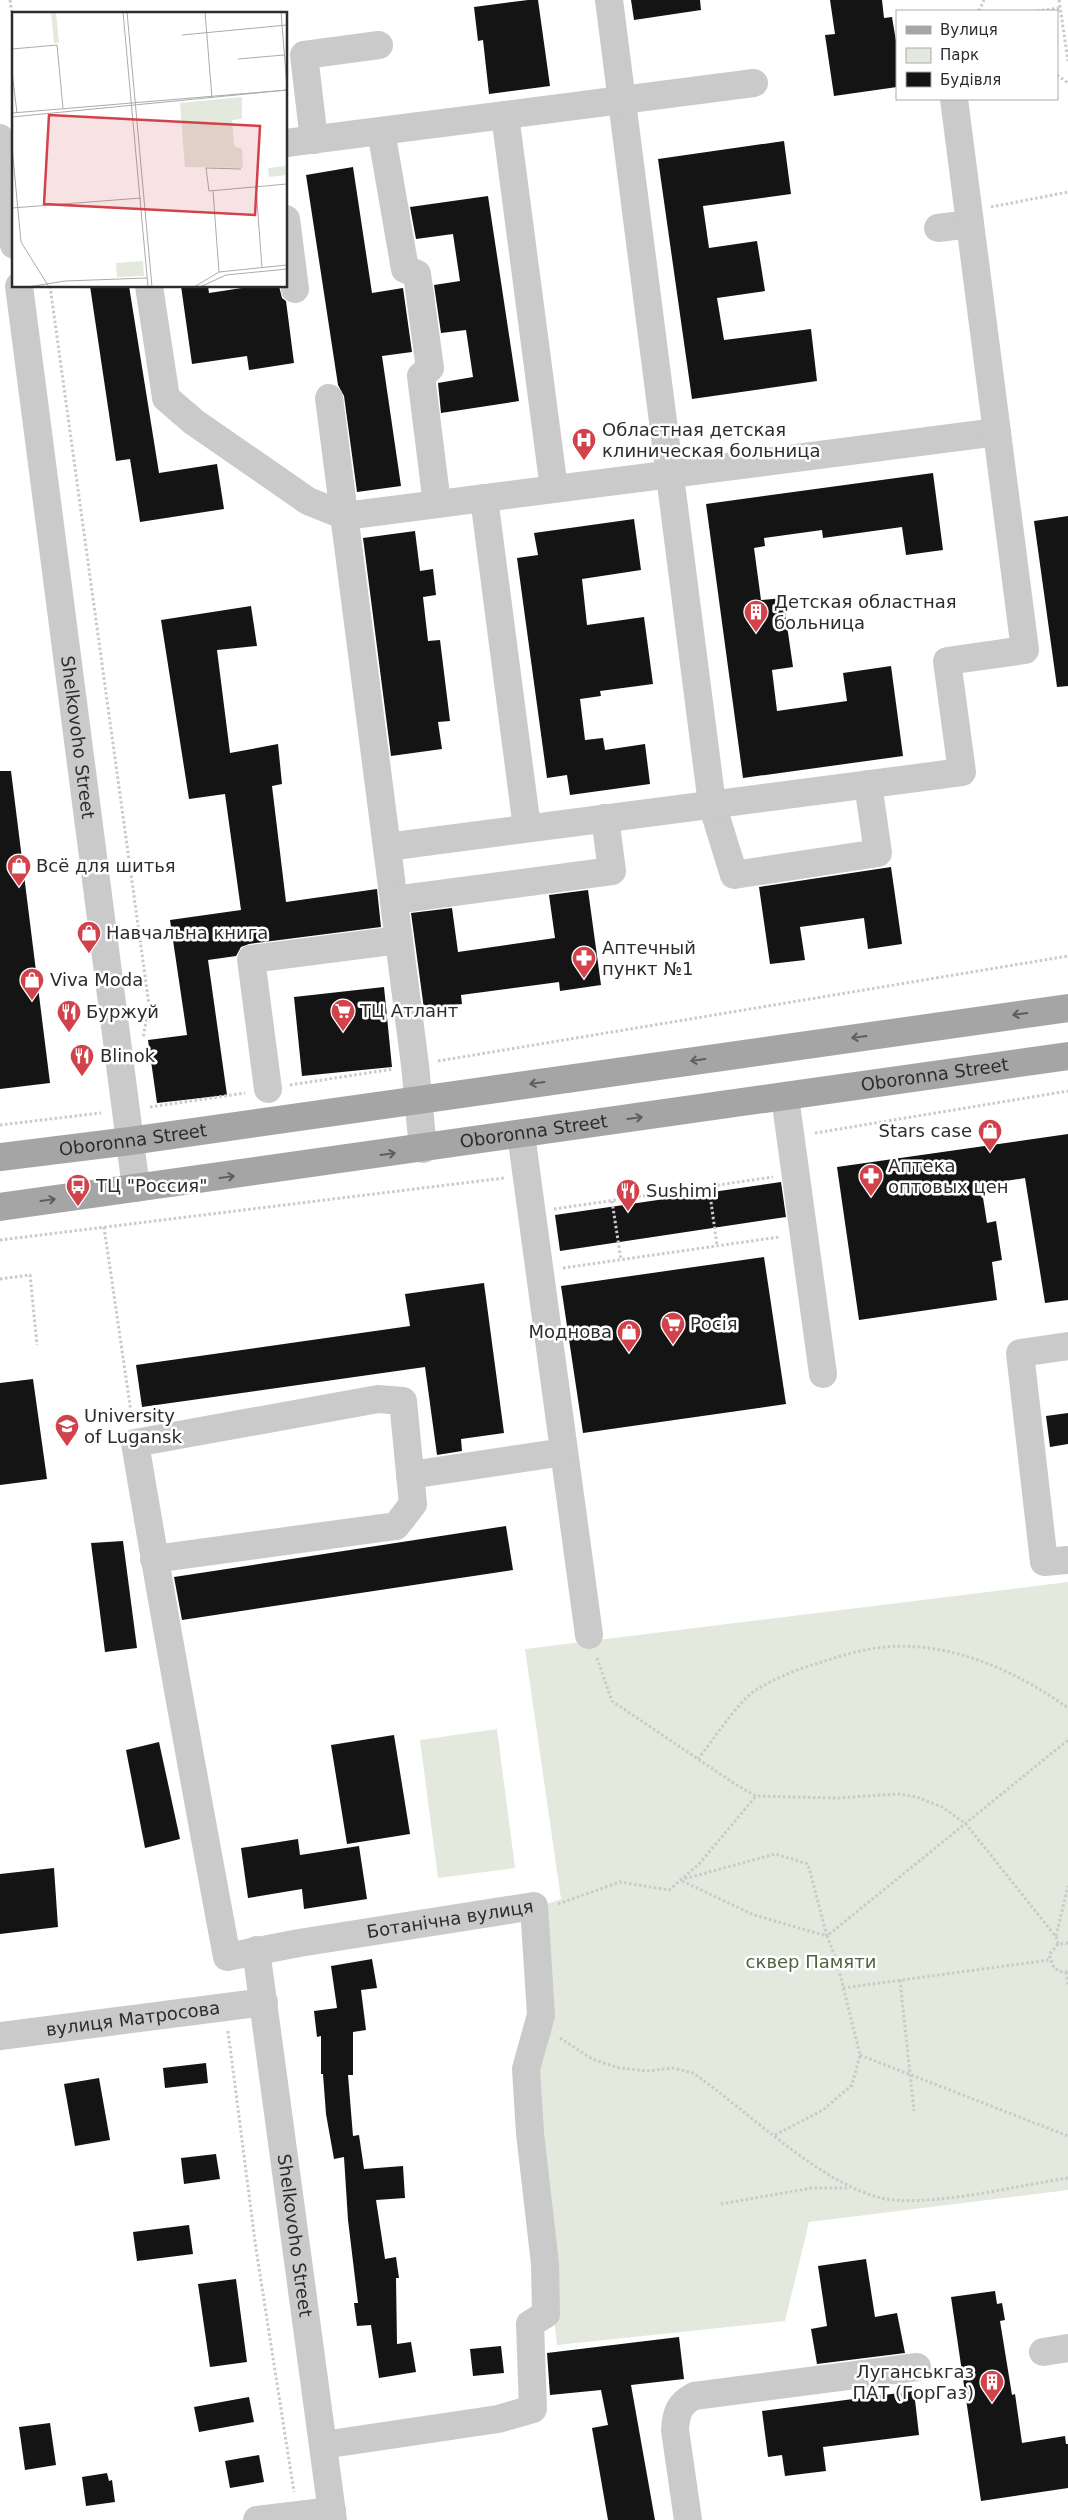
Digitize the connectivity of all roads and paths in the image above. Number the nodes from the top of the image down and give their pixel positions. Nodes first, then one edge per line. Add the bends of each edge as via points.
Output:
1 (10, 0) edge
2 (609, 0) edge
3 (1059, 0) edge
4 (1060, 8) junction
5 (1045, 10) edge
6 (12, 14) edge
7 (379, 45) dead end
8 (1068, 61) edge
9 (754, 82) dead end
10 (622, 100) junction
11 (954, 100) edge
12 (505, 115) junction
13 (381, 131) junction
14 (0, 138) edge
15 (314, 140) junction
16 (288, 143) edge
17 (10, 179) edge
18 (1068, 192) edge
19 (12, 212) edge
20 (969, 218) junction
21 (938, 228) dead end
22 (288, 234) edge
23 (19, 288) edge
24 (50, 288) edge
25 (149, 288) edge
26 (295, 288) dead end
27 (329, 398) dead end
28 (997, 432) junction
29 (670, 474) junction
30 (554, 489) junction
31 (484, 498) junction
32 (437, 504) junction
33 (345, 516) junction
34 (868, 784) junction
35 (712, 804) junction
36 (605, 818) junction
37 (527, 828) junction
38 (387, 847) junction
39 (394, 900) junction
40 (399, 940) junction
41 (1068, 956) edge
42 (1063, 957) junction
43 (1068, 960) edge
44 (1068, 1008) edge
45 (143, 1040) dead end
46 (1068, 1056) edge
47 (415, 1065) junction
48 (268, 1089) junction
49 (1068, 1092) edge
50 (785, 1096) junction
51 (151, 1098) dead end
52 (419, 1099) junction
53 (152, 1107) junction
54 (126, 1110) junction
55 (0, 1125) edge
56 (521, 1134) junction
57 (791, 1137) junction
58 (130, 1141) junction
59 (423, 1149) junction
60 (0, 1157) edge
61 (796, 1174) junction
62 (527, 1175) junction
63 (709, 1186) junction
64 (136, 1188) junction
65 (612, 1201) junction
66 (0, 1207) edge
67 (532, 1212) junction
68 (104, 1227) junction
69 (780, 1236) dead end
70 (0, 1240) edge
71 (717, 1246) junction
72 (621, 1260) junction
73 (540, 1271) junction
74 (0, 1279) edge
75 (37, 1345) dead end
76 (1068, 1346) edge
77 (823, 1374) dead end
78 (135, 1443) junction
79 (564, 1452) junction
80 (410, 1475) junction
81 (154, 1559) junction
82 (1068, 1560) edge
83 (589, 1635) joint
84 (1068, 1708) edge
85 (1068, 1740) edge
86 (698, 1759) junction
87 (756, 1796) junction
88 (966, 1824) junction
89 (680, 1880) junction
90 (1068, 1886) edge
91 (555, 1905) dead end
92 (826, 1936) junction
93 (1056, 1937) junction
94 (1068, 1943) edge
95 (1058, 1944) junction
96 (256, 1950) junction
97 (1050, 1960) junction
98 (1067, 1972) edge
99 (900, 1980) junction
100 (1068, 1985) edge
101 (843, 1988) junction
102 (264, 2002) junction
103 (225, 2008) junction
104 (552, 2032) dead end
105 (0, 2036) edge
106 (860, 2055) junction
107 (910, 2073) junction
108 (914, 2111) dead end
109 (775, 2135) junction
110 (1068, 2136) edge
111 (1068, 2178) edge
112 (848, 2188) junction
113 (721, 2204) dead end
114 (917, 2367) dead end
115 (323, 2445) junction
116 (298, 2515) junction
117 (332, 2515) edge
118 (257, 2520) edge
119 (688, 2520) edge

1 - 6 path
2 - 10 street
3 - 4 path
4 - 5 path
4 - 8 path
7 - 15 street via 304,55
9 - 10 street
10 - 12 street
10 - 29 street
11 - 20 street
12 - 13 street
12 - 30 street
13 - 15 street
13 - 32 street via 406,269 417,274 430,368 421,376
14 - 17 street
15 - 16 street
17 - 19 street
18 - 20 path
20 - 21 street
20 - 28 street
22 - 26 street
23 - 54 street, Shelkovoho Street
24 - 45 path via 149,1004
25 - 33 street via 166,398 194,422 308,501
27 - 33 street
28 - 29 street
28 - 34 street via 1025,650 947,660 962,772
29 - 30 street
29 - 35 street
30 - 31 street
31 - 32 street
31 - 37 street
32 - 33 street
33 - 38 street
34 - 35 street
34 - 35 street via 878,853 734,875
35 - 36 street
36 - 37 street
36 - 39 street via 612,871
37 - 38 street
38 - 39 street
39 - 40 street
40 - 47 street
40 - 48 street via 251,959
41 - 42 path
42 - 43 path
42 - 47 path
44 -> 52 main road, Oboronna Street
46 - 50 main road, Oboronna Street
47 - 48 path
47 - 52 street
48 - 53 path
49 - 57 path
56 -> 50 main road, Oboronna Street
50 - 57 street
51 - 53 path
52 - 58 main road, Oboronna Street
52 - 59 street
53 - 54 path
54 - 55 path
54 - 58 street, Shelkovoho Street
56 - 59 main road, Oboronna Street
56 - 62 street
57 - 61 street
58 - 60 main road, Oboronna Street
58 - 64 street, Shelkovoho Street
64 -> 59 main road, Oboronna Street
61 - 63 path
61 - 77 street
62 - 67 street
62 - 68 path
63 - 65 path
63 - 71 path
66 -> 64 main road, Oboronna Street
65 - 67 path
65 - 72 path
67 - 73 street
68 - 70 path
68 - 78 path
69 - 71 path
71 - 72 path
72 - 73 path
73 - 79 street
74 - 75 path via 30,1275
76 - 82 street via 1020,1353 1044,1562
78 - 80 street via 378,1399 403,1401
78 - 81 street
79 - 80 street
79 - 83 street
80 - 81 street via 413,1504 396,1526
81 - 96 street via 227,1957
83 - 86 path via 612,1701
84 - 86 path via 1044,1691 993,1664 928,1648 886,1647 849,1653 800,1669 755,1690
85 - 88 path
86 - 87 path
87 - 88 path via 836,1798 898,1794 918,1797 942,1807
87 - 89 path via 699,1864
88 - 92 path
88 - 93 path
89 - 91 path via 669,1890 620,1882
89 - 92 path via 754,1915
89 - 92 path via 775,1854 808,1864
90 - 93 path
92 - 101 path
93 - 95 path
94 - 95 path
95 - 97 path via 1051,1951
96 - 102 street, Shelkovoho Street
96 - 115 street, Ботанічна вулиця via 534,1906 541,2015 526,2069 545,2264 546,2314 530,2324 533,2409 498,2419
97 - 98 path via 1057,1971
97 - 99 path
98 - 100 path
99 - 101 path
99 - 107 path
101 - 106 path
102 - 103 street, вулиця Матросова
102 - 115 street, Shelkovoho Street
103 - 105 street, вулиця Матросова
103 - 116 path via 256,2249
104 - 109 path via 592,2059 619,2068 648,2071 673,2068 693,2073
106 - 107 path
106 - 109 path via 852,2085 823,2110
107 - 108 path
107 - 110 path
109 - 112 path
111 - 112 path via 932,2199 893,2200
112 - 113 path via 812,2188
114 - 119 street via 694,2396 682,2402 675,2416 675,2430
115 - 117 street, Shelkovoho Street
116 - 117 street
116 - 118 street

